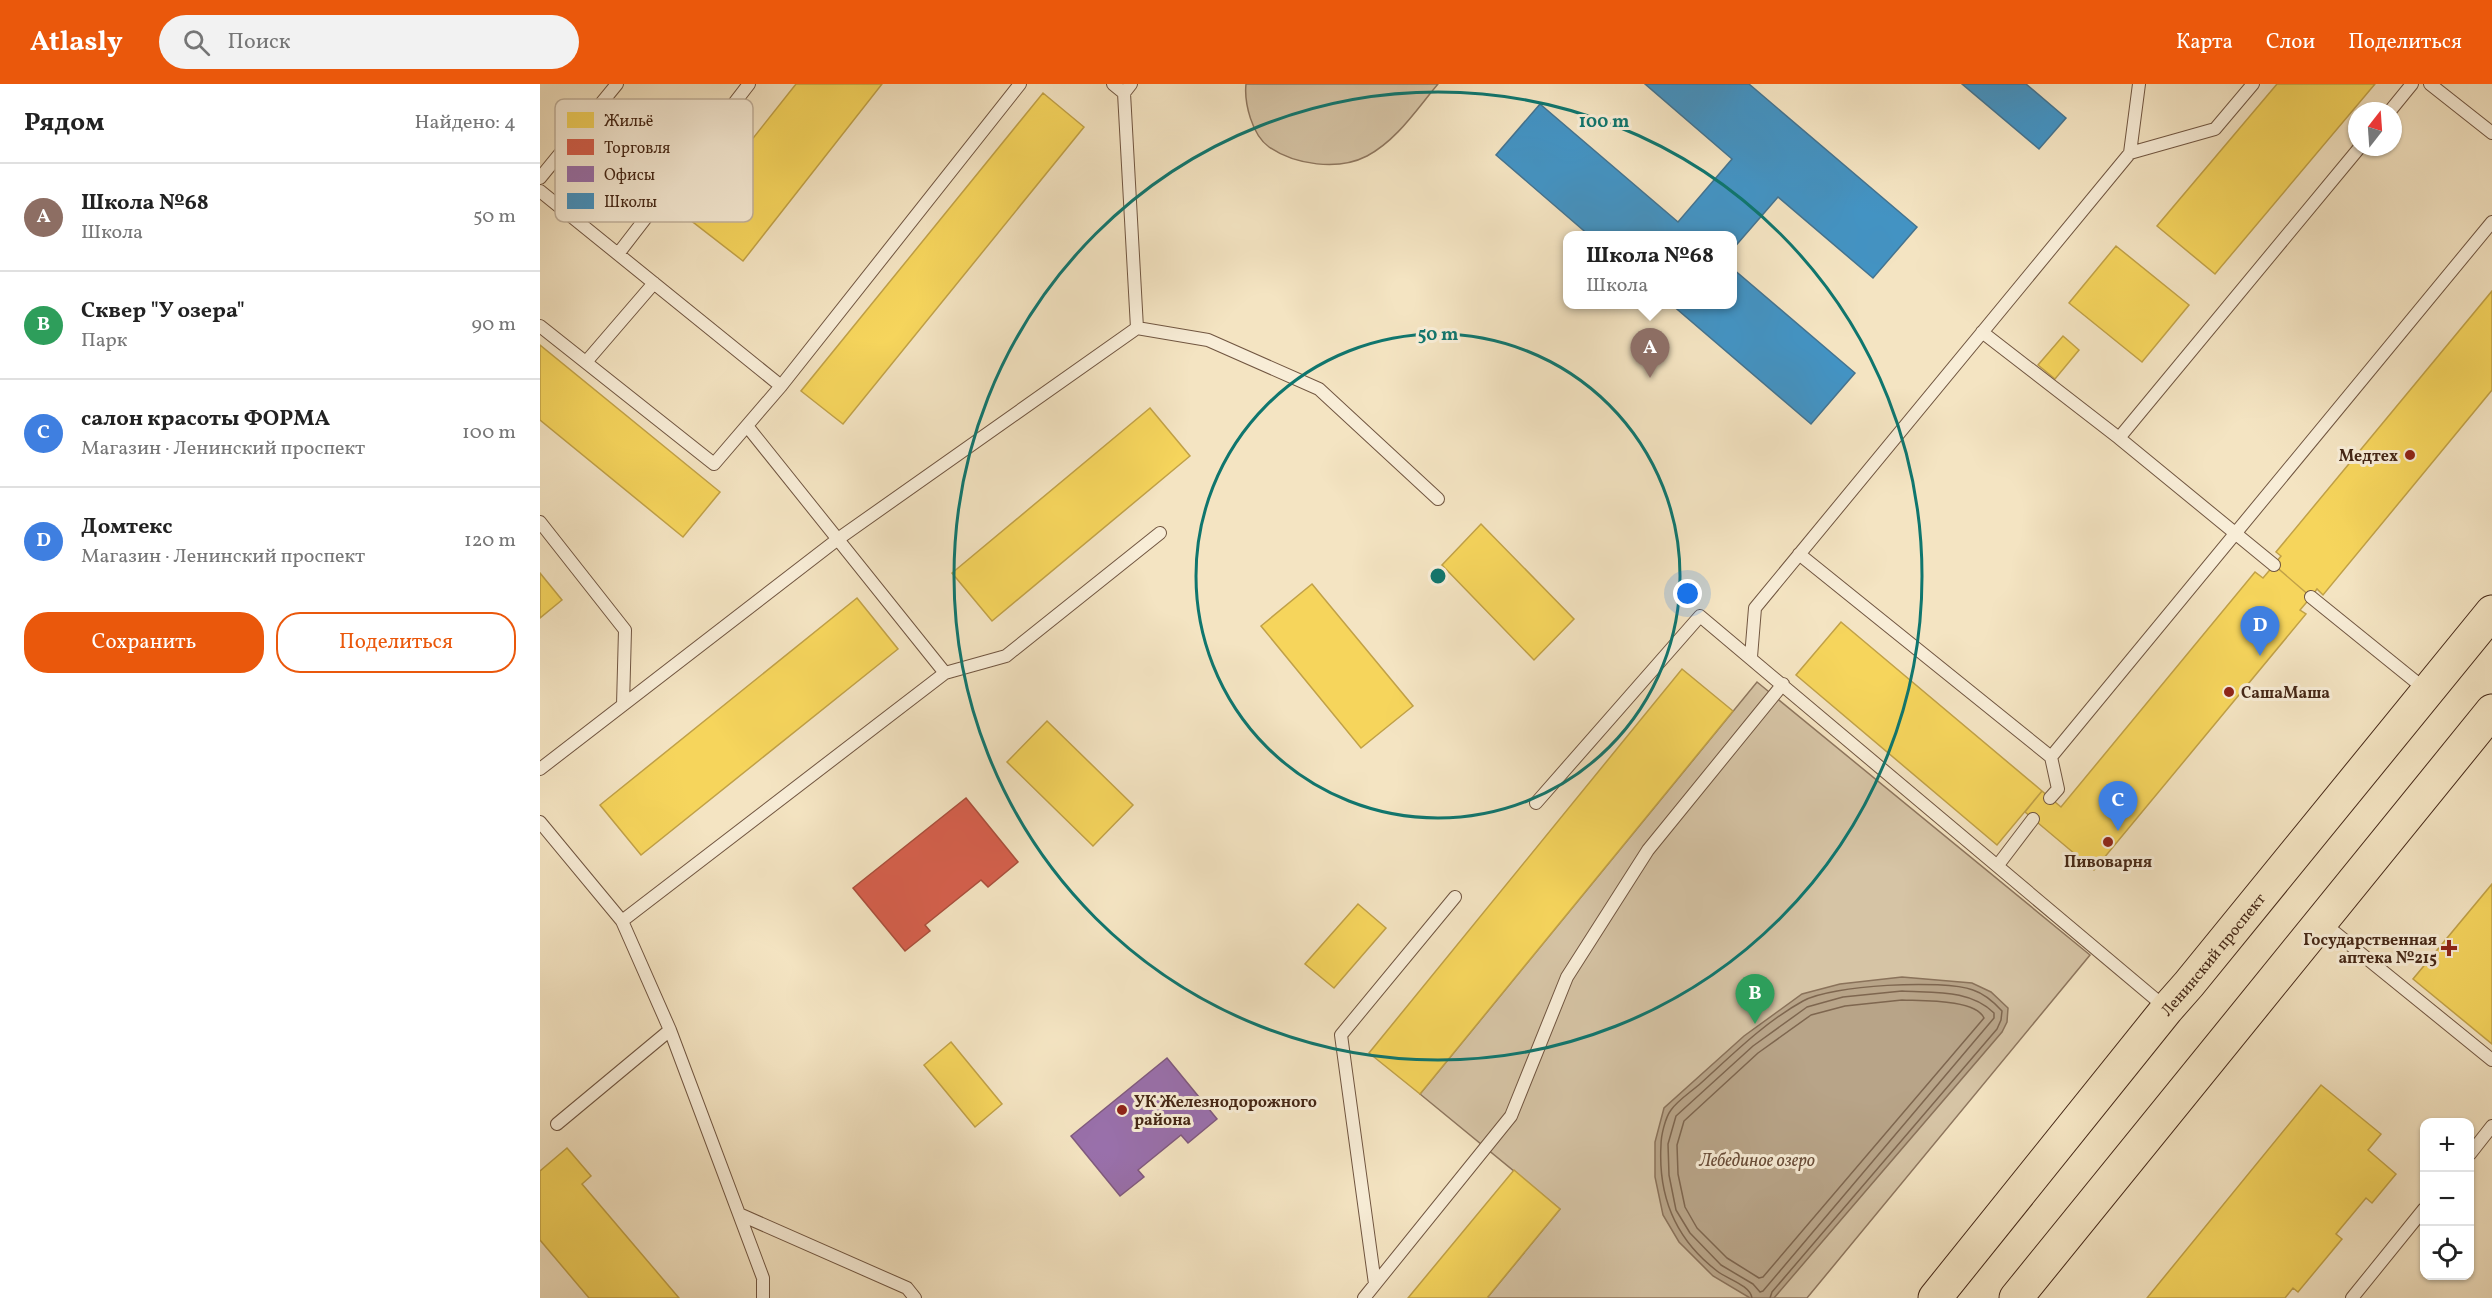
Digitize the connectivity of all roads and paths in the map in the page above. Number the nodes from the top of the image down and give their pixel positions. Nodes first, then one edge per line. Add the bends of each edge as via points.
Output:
1 (617, 84) edge
2 (749, 84) edge
3 (1020, 84) edge
4 (1113, 84) edge
5 (2139, 84) edge
6 (2253, 84) edge
7 (2412, 84) edge
8 (2430, 84) edge
9 (1128, 88) edge
10 (605, 99) edge
11 (737, 99) edge
12 (2397, 102) edge
13 (2492, 133) edge
14 (2130, 153) junction
15 (2353, 156) edge
16 (555, 160) edge
17 (540, 178) edge
18 (540, 191) edge
19 (555, 203) edge
20 (578, 222) edge
21 (643, 222) edge
22 (2492, 222) edge
23 (618, 254) junction
24 (654, 283) junction
25 (540, 326) edge
26 (1137, 328) junction
27 (1982, 332) junction
28 (586, 362) junction
29 (781, 386) junction
30 (747, 426) junction
31 (2119, 438) junction
32 (1438, 499) dead end
33 (540, 522) edge
34 (2236, 532) junction
35 (1160, 533) dead end
36 (838, 539) junction
37 (1799, 554) junction
38 (2274, 565) dead end
39 (2311, 597) dead end
40 (2492, 612) edge
41 (1751, 657) junction
42 (945, 673) junction
43 (1783, 684) junction
44 (2427, 690) junction
45 (623, 705) junction
46 (2492, 711) edge
47 (2051, 757) junction
48 (540, 769) edge
49 (2050, 798) dead end
50 (1536, 803) dead end
51 (2033, 819) dead end
52 (540, 822) edge
53 (1998, 865) junction
54 (1455, 897) dead end
55 (622, 921) junction
56 (2321, 921) junction
57 (2167, 1009) junction
58 (670, 1030) junction
59 (2492, 1060) edge
60 (556, 1124) dead end
61 (2492, 1126) edge
62 (2474, 1148) edge
63 (739, 1214) junction
64 (2420, 1214) edge
65 (1375, 1284) junction
66 (763, 1298) edge
67 (915, 1298) edge
68 (1364, 1298) edge
69 (1935, 1298) edge
70 (2016, 1298) edge
71 (2352, 1298) edge

1 - 10 lane
2 - 11 lane
3 - 29 lane
4 - 9 lane
5 - 14 lane
6 - 14 lane via 2215,129
7 - 12 lane
8 - 13 lane
9 - 26 lane
14 - 27 lane
15 - 31 lane
16 - 17 lane
18 - 19 lane
20 - 23 lane
21 - 23 lane
22 - 34 lane
23 - 24 lane
24 - 28 lane
24 - 29 lane
25 - 28 lane
26 - 32 lane via 1208,340 1319,389
26 - 36 lane
27 - 31 lane
27 - 37 lane
28 - 30 lane via 714,464
29 - 30 lane
30 - 36 lane
31 - 34 lane
33 - 45 lane via 625,630
34 - 38 lane
34 - 47 lane
35 - 42 lane via 1006,656
36 - 42 lane
36 - 45 lane
37 - 41 lane via 1755,608
37 - 47 lane
39 - 44 lane
40 - 44 main road, Ленинский проспект
41 - 43 lane
41 - 50 lane via 1700,616
42 - 55 lane
43 - 53 lane
43 - 65 lane via 1648,850 1566,977 1511,1116
44 - 57 main road, Ленинский проспект
45 - 48 lane
46 - 56 main road
47 - 49 lane via 2058,789
51 - 53 lane
52 - 55 lane
53 - 57 lane
54 - 65 lane via 1341,1035
55 - 58 lane
56 - 59 lane
56 - 70 main road
57 - 69 main road, Ленинский проспект
58 - 60 lane
58 - 63 lane
61 - 62 lane
63 - 66 lane via 763,1278
63 - 67 lane via 907,1288
64 - 71 lane
65 - 68 lane

